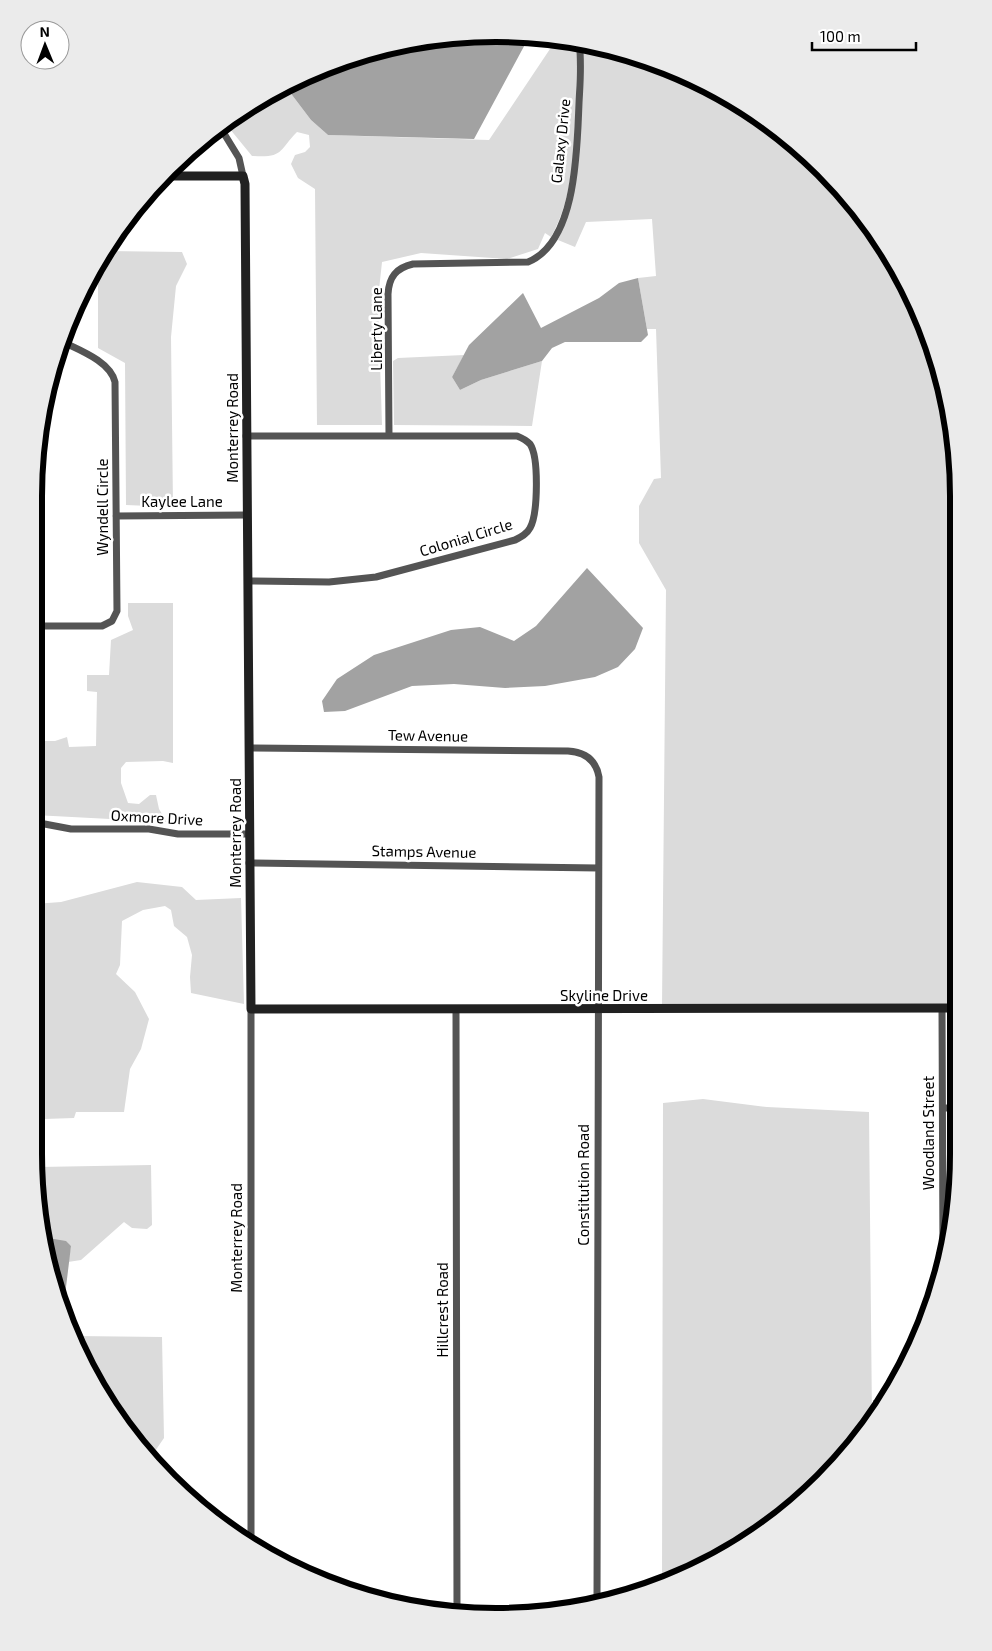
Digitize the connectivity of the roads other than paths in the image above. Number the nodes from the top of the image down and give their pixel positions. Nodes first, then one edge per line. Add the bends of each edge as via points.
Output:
1 (579, 50) edge
2 (224, 133) edge
3 (174, 176) edge
4 (243, 176) junction
5 (553, 240) joint
6 (69, 345) edge
7 (246, 436) junction
8 (389, 436) junction
9 (247, 515) junction
10 (116, 516) junction
11 (248, 581) junction
12 (42, 626) edge
13 (249, 748) junction
14 (598, 770) joint
15 (42, 824) edge
16 (249, 834) junction
17 (249, 863) junction
18 (598, 868) junction
19 (942, 1008) junction
20 (950, 1008) edge
21 (251, 1009) junction
22 (456, 1010) junction
23 (598, 1010) junction
24 (943, 1108) junction
25 (950, 1108) edge
26 (943, 1231) edge
27 (251, 1536) edge
28 (597, 1597) edge
29 (456, 1607) edge

1 - 5 street, Galaxy Drive via 575,164 564,216
2 - 4 street, Monterrey Road via 240,158
3 - 4 street
4 - 7 street, Monterrey Road
5 - 8 street, Liberty Lane via 544,253 528,262 413,264 394,273 388,294
6 - 10 street, Wyndell Circle via 114,374
7 - 8 street, Colonial Circle
7 - 9 street, Monterrey Road
8 - 11 street, Colonial Circle via 509,435 524,439 531,446 534,457 535,502 530,528 515,540 376,577 329,582
9 - 10 street, Kaylee Lane
9 - 11 street, Monterrey Road
10 - 12 street, Wyndell Circle via 117,612 112,621 102,626
11 - 13 street, Monterrey Road
13 - 14 street, Tew Avenue via 568,751 587,756
13 - 16 street, Monterrey Road
14 - 18 street, Constitution Road
15 - 16 street, Oxmore Drive via 71,829
16 - 17 street, Monterrey Road
17 - 18 street, Stamps Avenue
17 - 21 street, Monterrey Road
18 - 23 street, Constitution Road
19 - 20 street, Skyline Drive
19 - 23 street, Skyline Drive
19 - 24 street, Woodland Street
21 - 22 street, Skyline Drive
21 - 27 street, Monterrey Road
22 - 23 street, Skyline Drive
22 - 29 street, Hillcrest Road
23 - 28 street, Constitution Road
24 - 25 street
24 - 26 street, Woodland Street

